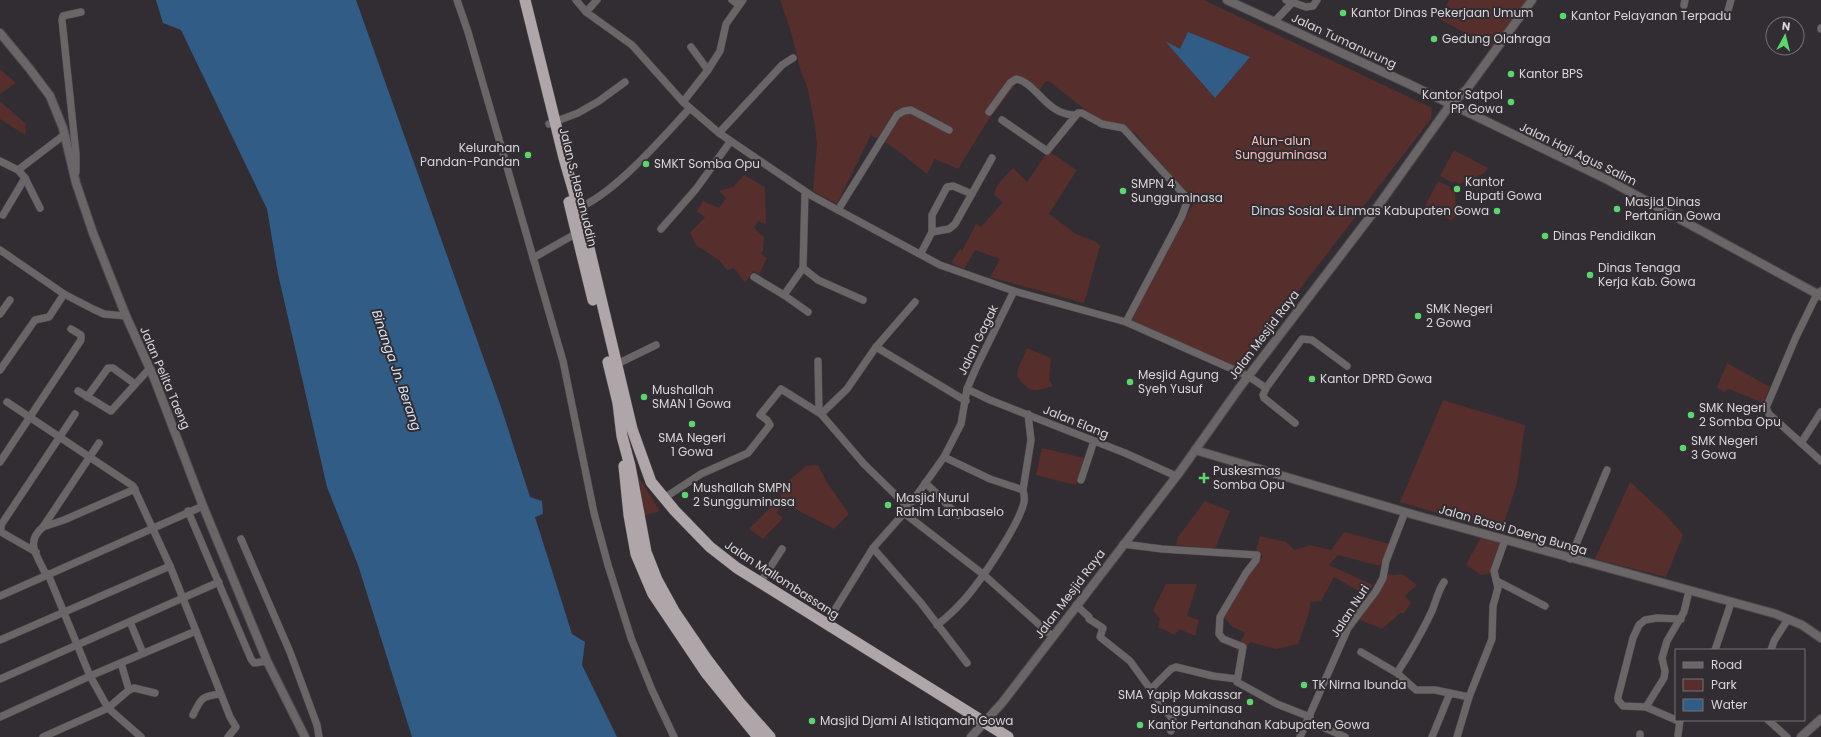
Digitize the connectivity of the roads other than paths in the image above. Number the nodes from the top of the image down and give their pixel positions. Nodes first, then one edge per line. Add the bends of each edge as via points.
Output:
1 (457, 0) edge
2 (518, 0) edge
3 (525, 0) edge
4 (576, 0) edge
5 (597, 0) edge
6 (732, 0) edge
7 (1227, 0) edge
8 (1317, 0) edge
9 (1532, 0) edge
10 (1731, 0) edge
11 (741, 2) edge
12 (1289, 2) edge
13 (81, 12) dead end
14 (586, 12) junction
15 (1727, 14) dead end
16 (1274, 22) junction
17 (0, 33) edge
18 (691, 47) dead end
19 (793, 58) dead end
20 (708, 70) junction
21 (625, 82) dead end
22 (683, 102) junction
23 (1450, 105) junction
24 (690, 108) junction
25 (989, 112) dead end
26 (1075, 115) junction
27 (1002, 120) dead end
28 (552, 123) junction
29 (949, 130) dead end
30 (719, 133) junction
31 (64, 135) junction
32 (730, 142) junction
33 (992, 158) dead end
34 (0, 161) edge
35 (18, 170) junction
36 (25, 178) junction
37 (76, 183) junction
38 (972, 194) junction
39 (811, 195) junction
40 (40, 208) dead end
41 (575, 209) junction
42 (838, 210) junction
43 (3, 215) dead end
44 (660, 229) dead end
45 (932, 232) junction
46 (577, 233) junction
47 (0, 250) edge
48 (921, 253) junction
49 (533, 258) junction
50 (803, 268) junction
51 (754, 277) dead end
52 (1014, 291) junction
53 (64, 294) junction
54 (1820, 294) edge
55 (784, 295) junction
56 (10, 300) dead end
57 (863, 300) dead end
58 (915, 302) dead end
59 (808, 312) dead end
60 (0, 314) edge
61 (126, 316) junction
62 (1126, 322) junction
63 (71, 329) dead end
64 (656, 345) dead end
65 (876, 347) junction
66 (818, 360) dead end
67 (613, 366) junction
68 (1347, 366) dead end
69 (150, 368) junction
70 (0, 370) edge
71 (1248, 376) junction
72 (617, 379) junction
73 (135, 384) junction
74 (1266, 388) junction
75 (967, 389) junction
76 (78, 391) dead end
77 (87, 397) junction
78 (966, 401) junction
79 (7, 402) dead end
80 (817, 411) junction
81 (1821, 412) edge
82 (75, 414) dead end
83 (1028, 414) junction
84 (29, 417) junction
85 (1295, 423) dead end
86 (60, 437) junction
87 (1094, 441) junction
88 (99, 442) dead end
89 (1801, 443) junction
90 (624, 446) junction
91 (1195, 450) junction
92 (89, 457) junction
93 (944, 458) junction
94 (1821, 461) edge
95 (0, 462) edge
96 (1607, 470) dead end
97 (1176, 476) junction
98 (1082, 480) dead end
99 (925, 483) junction
100 (135, 488) junction
101 (1023, 490) junction
102 (664, 498) junction
103 (203, 506) junction
104 (906, 510) junction
105 (188, 511) junction
106 (1405, 512) junction
107 (958, 515) dead end
108 (43, 527) junction
109 (152, 527) junction
110 (241, 539) dead end
111 (1505, 540) junction
112 (1123, 544) junction
113 (876, 545) junction
114 (782, 549) dead end
115 (36, 552) junction
116 (1570, 559) junction
117 (170, 566) junction
118 (47, 575) junction
119 (984, 575) junction
120 (1497, 581) junction
121 (219, 582) junction
122 (1444, 582) dead end
123 (760, 583) junction
124 (1689, 591) junction
125 (0, 596) edge
126 (183, 599) junction
127 (1731, 603) junction
128 (1076, 605) junction
129 (1545, 606) dead end
130 (63, 612) junction
131 (1681, 619) junction
132 (1788, 619) junction
133 (130, 622) junction
134 (826, 624) junction
135 (937, 625) junction
136 (196, 631) junction
137 (1052, 636) junction
138 (1821, 638) edge
139 (0, 640) edge
140 (77, 646) junction
141 (1715, 649) edge
142 (1771, 649) edge
143 (1361, 652) dead end
144 (143, 654) junction
145 (267, 661) junction
146 (121, 663) junction
147 (967, 663) dead end
148 (1398, 673) junction
149 (90, 676) junction
150 (0, 679) edge
151 (1237, 679) junction
152 (129, 690) junction
153 (1150, 690) junction
154 (155, 693) dead end
155 (1450, 693) junction
156 (220, 694) junction
157 (1469, 697) junction
158 (1646, 707) junction
159 (108, 708) junction
160 (193, 715) dead end
161 (0, 717) edge
162 (1310, 719) junction
163 (1675, 719) edge
164 (1678, 721) edge
165 (1769, 721) edge
166 (986, 722) junction
167 (1820, 723) edge
168 (1171, 731) dead end
169 (1678, 735) dead end
170 (43, 737) edge
171 (141, 737) edge
172 (228, 737) edge
173 (305, 737) edge
174 (319, 737) edge
175 (674, 737) edge
176 (758, 737) edge
177 (770, 737) edge
178 (971, 737) edge
179 (1008, 737) edge
180 (1300, 737) edge
181 (1345, 737) edge
182 (1432, 737) edge
183 (1457, 737) edge
184 (1786, 737) edge
185 (1801, 737) edge

1 - 49 street
2 - 28 highway, Jalan S. Hasanuddin
3 - 28 highway, Jalan S. Hasanuddin
4 - 14 street
5 - 14 street
6 - 11 street
7 - 16 street, Jalan Tumanurung
8 - 12 street via 1308,8
9 - 23 street, Jalan Mesjid Raya via 1467,89
10 - 15 street
11 - 20 street via 726,24 720,50
12 - 16 street
13 - 37 street via 66,14 62,20 76,154
14 - 22 street via 632,45
16 - 23 street, Jalan Tumanurung
17 - 31 street, Jalan Pelita Taeng via 50,96
18 - 20 street
19 - 30 street via 782,65
20 - 22 street
21 - 28 street via 599,101 570,117
22 - 24 street
23 - 54 street, Jalan Haji Agus Salim via 1608,180
23 - 71 street, Jalan Mesjid Raya via 1373,213
24 - 30 street
24 - 41 street via 627,173 612,186
25 - 26 street via 1010,83 1016,79 1026,83 1042,100 1062,113
26 - 27 street via 1048,151
26 - 62 street via 1082,113 1102,124 1122,128 1189,201
28 - 41 highway, Jalan S. Hasanuddin
29 - 42 street via 911,110 897,115
30 - 32 street
31 - 35 street
31 - 37 street, Jalan Pelita Taeng
32 - 39 street
32 - 44 street via 696,189
33 - 38 street
34 - 35 street
35 - 36 street
36 - 40 street
36 - 43 street
37 - 61 street, Jalan Pelita Taeng
38 - 45 street via 955,224 949,229
38 - 45 street via 953,186 947,187 932,215
39 - 42 street
39 - 50 street
41 - 46 highway, Jalan S. Hasanuddin
41 - 67 highway, Jalan S. Hasanuddin
42 - 48 street
45 - 48 street
46 - 49 street
46 - 67 highway, Jalan S. Hasanuddin
47 - 53 street
48 - 52 street via 940,265
49 - 175 street via 563,361 591,500 608,565 631,638
50 - 55 street
50 - 57 street via 818,280
51 - 55 street
52 - 62 street
52 - 75 street, Jalan Gagak
53 - 61 street via 104,314
53 - 70 street via 49,317 35,320
54 - 89 street via 1796,337 1766,408 1769,414
55 - 59 street
56 - 60 street
58 - 65 street
61 - 69 street, Jalan Pelita Taeng
62 - 71 street
63 - 84 street via 80,335 81,340
64 - 67 street
65 - 78 street
65 - 80 street via 847,389
66 - 80 street
67 - 72 highway, Jalan S. Hasanuddin
68 - 74 street via 1312,340 1302,339
69 - 73 street
69 - 103 street, Jalan Pelita Taeng
71 - 74 street
71 - 91 street, Jalan Mesjid Raya
72 - 90 highway
72 - 102 highway, Jalan Mallombassang via 651,482
73 - 77 street via 111,411
73 - 77 street via 114,368 108,368
74 - 85 street via 1264,398
75 - 78 street, Jalan Gagak
75 - 83 street, Jalan Elang
76 - 77 street
78 - 93 street, Jalan Gagak via 962,424
79 - 84 street
80 - 102 street via 780,389 760,415 768,420 770,425 752,451 694,478
80 - 104 street
81 - 89 street
82 - 86 street
83 - 87 street, Jalan Elang
83 - 101 street via 1031,440
84 - 86 street
84 - 95 street
86 - 92 street
86 - 115 street via 1,525 1,532 6,536
87 - 97 street, Jalan Elang
87 - 98 street
88 - 92 street
89 - 94 street
90 - 176 highway via 625,480 636,554 653,594 706,673
90 - 177 highway via 646,552 656,580 706,658
91 - 97 street, Jalan Mesjid Raya
91 - 106 street, Jalan Basoi Daeng Bunga
92 - 100 street
92 - 108 street
93 - 99 street, Jalan Gagak
93 - 101 street via 990,479
96 - 116 street
97 - 112 street, Jalan Mesjid Raya
99 - 104 street, Jalan Gagak
99 - 107 street
100 - 108 street
100 - 109 street
101 - 119 street via 1024,503 1019,514
102 - 123 highway, Jalan Mallombassang via 710,547
103 - 105 street
103 - 145 street, Jalan Pelita Taeng
104 - 113 street, Jalan Gagak
104 - 119 street
105 - 109 street
105 - 121 street
106 - 111 street, Jalan Basoi Daeng Bunga
106 - 162 street, Jalan Nuri via 1386,561 1383,578 1348,628 1327,673
108 - 115 street via 33,539
109 - 117 street
109 - 118 street
110 - 174 street via 290,652
111 - 116 street, Jalan Basoi Daeng Bunga
111 - 120 street via 1494,571
112 - 128 street, Jalan Mesjid Raya
112 - 151 street via 1162,549 1257,554 1256,560 1220,617 1218,634 1223,639 1243,647
113 - 134 street, Jalan Gagak
113 - 135 street
114 - 123 street
115 - 118 street
116 - 124 street, Jalan Basoi Daeng Bunga
117 - 126 street
117 - 130 street
118 - 125 street
118 - 130 street
119 - 135 street via 963,602
119 - 137 street
120 - 129 street
120 - 157 street via 1492,639
121 - 126 street
121 - 145 street via 252,662
122 - 148 street via 1422,632
123 - 134 highway, Jalan Mallombassang
124 - 127 street, Jalan Basoi Daeng Bunga
124 - 131 street
126 - 133 street
126 - 136 street
127 - 132 street, Jalan Basoi Daeng Bunga
127 - 141 street
128 - 137 street, Jalan Mesjid Raya
128 - 153 street via 1089,619 1103,628 1100,637 1130,661
130 - 139 street
130 - 140 street
131 - 158 street via 1662,658 1664,678
131 - 158 street via 1645,620 1639,625 1633,638 1618,700 1623,706
132 - 138 street, Jalan Basoi Daeng Bunga
132 - 142 street
133 - 140 street
133 - 144 street
134 - 166 highway, Jalan Mallombassang
135 - 147 street
136 - 144 street
136 - 156 street
137 - 166 street, Jalan Mesjid Raya
140 - 149 street
140 - 150 street
143 - 148 street
144 - 146 street
145 - 173 street, Jalan Pelita Taeng
146 - 149 street
146 - 152 street
148 - 155 street via 1416,690
149 - 159 street
149 - 161 street
151 - 153 street via 1176,667
151 - 162 street via 1241,685
152 - 154 street via 134,688
152 - 159 street
153 - 168 street via 1172,720 1174,725
155 - 157 street
155 - 182 street
156 - 160 street via 207,695 203,698
156 - 172 street via 230,718 236,725
157 - 183 street
158 - 163 street
159 - 170 street
159 - 171 street
162 - 180 street, Jalan Nuri
162 - 181 street
164 - 169 street
165 - 184 street
166 - 178 street, Jalan Mesjid Raya
166 - 179 highway, Jalan Mallombassang
167 - 185 street

